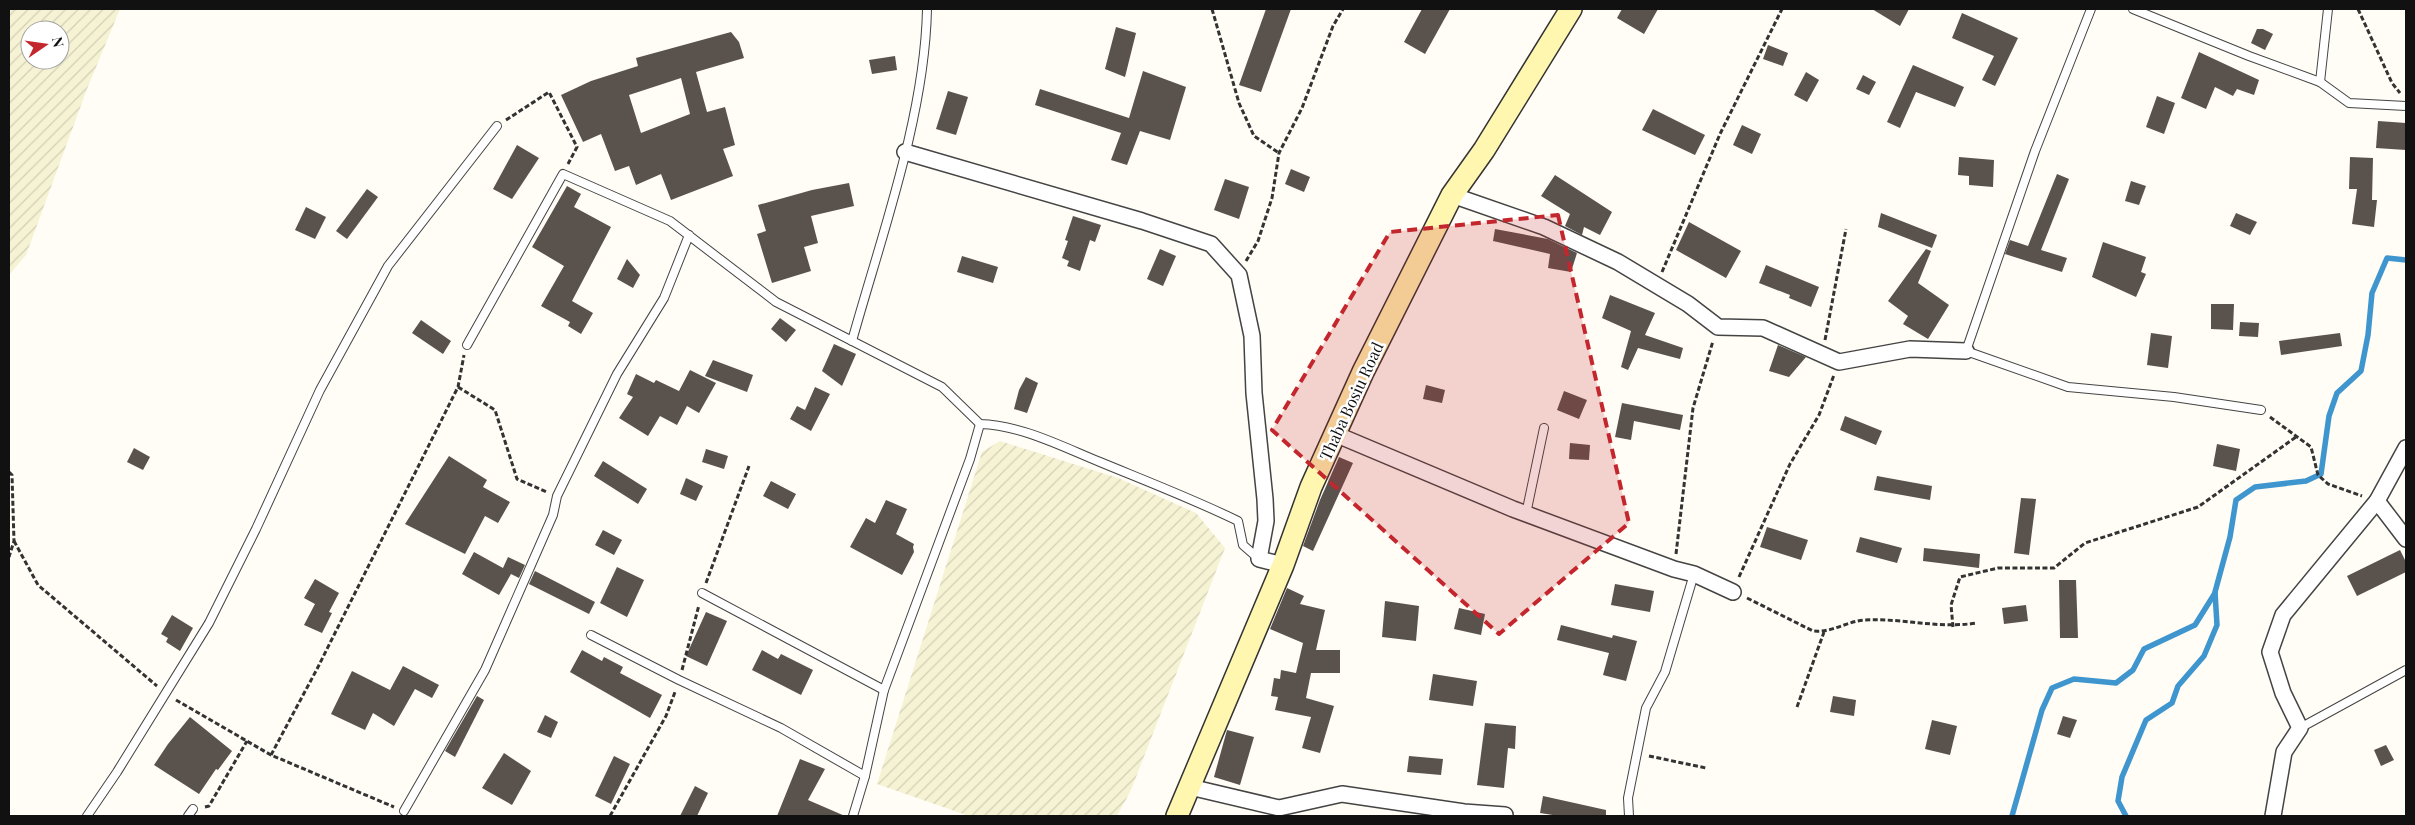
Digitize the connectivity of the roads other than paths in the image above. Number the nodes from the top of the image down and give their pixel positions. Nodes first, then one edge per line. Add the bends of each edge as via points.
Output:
1 (927, 9) edge
2 (1571, 9) edge
3 (2091, 9) edge
4 (2133, 9) edge
5 (2328, 9) edge
6 (2320, 82) junction
7 (2406, 106) edge
8 (497, 126) road end
9 (905, 152) junction
10 (1452, 195) junction
11 (689, 235) junction
12 (852, 341) junction
13 (466, 345) road end
14 (1966, 351) junction
15 (2261, 410) road end
16 (980, 424) junction
17 (1544, 428) dead end
18 (1335, 434) junction
19 (2406, 448) edge
20 (2377, 500) junction
21 (1526, 514) junction
22 (2406, 539) edge
23 (1259, 559) junction
24 (1283, 565) junction
25 (1694, 574) junction
26 (1733, 592) road end
27 (702, 593) road end
28 (590, 635) dead end
29 (2406, 670) edge
30 (884, 690) junction
31 (2300, 728) junction
32 (865, 776) junction
33 (1190, 787) junction
34 (404, 811) road end
35 (1506, 815) dead end
36 (87, 816) edge
37 (853, 816) edge
38 (1177, 816) edge
39 (1629, 816) edge
40 (2273, 816) edge

1 - 9 lane via 925,55
2 - 10 street, Thaba Bosiu Road via 1484,150
3 - 14 lane via 2035,151
4 - 6 lane
5 - 6 lane
6 - 7 lane via 2349,103
8 - 36 lane via 388,266 320,390 209,623
9 - 12 lane
9 - 23 street via 1211,244 1239,275 1252,336 1254,393 1265,499 1266,521
10 - 14 street via 1544,227 1610,258 1657,284 1718,327 1763,328 1839,362 1910,348
10 - 18 street, Thaba Bosiu Road
11 - 12 lane via 776,302
11 - 13 lane via 670,221 562,174
11 - 34 lane via 664,298 617,374 557,496 552,515 486,670
12 - 16 lane via 942,387
14 - 15 lane via 2068,387 2174,397
16 - 23 lane via 997,425 1054,443 1205,505 1238,521 1243,544
16 - 30 lane via 970,460
17 - 21 lane
18 - 21 street
18 - 24 street, Thaba Bosiu Road via 1311,487
19 - 20 street
20 - 22 street
20 - 31 street via 2283,615 2270,652 2283,693
21 - 25 street
23 - 24 street
24 - 33 street, Thaba Bosiu Road
25 - 26 street
25 - 39 lane via 1665,672 1646,708 1628,798
27 - 30 lane
28 - 32 lane via 781,728
29 - 31 lane
30 - 32 lane
31 - 40 street via 2284,752
32 - 37 lane
33 - 35 street via 1278,808 1342,794
33 - 38 street, Thaba Bosiu Road

